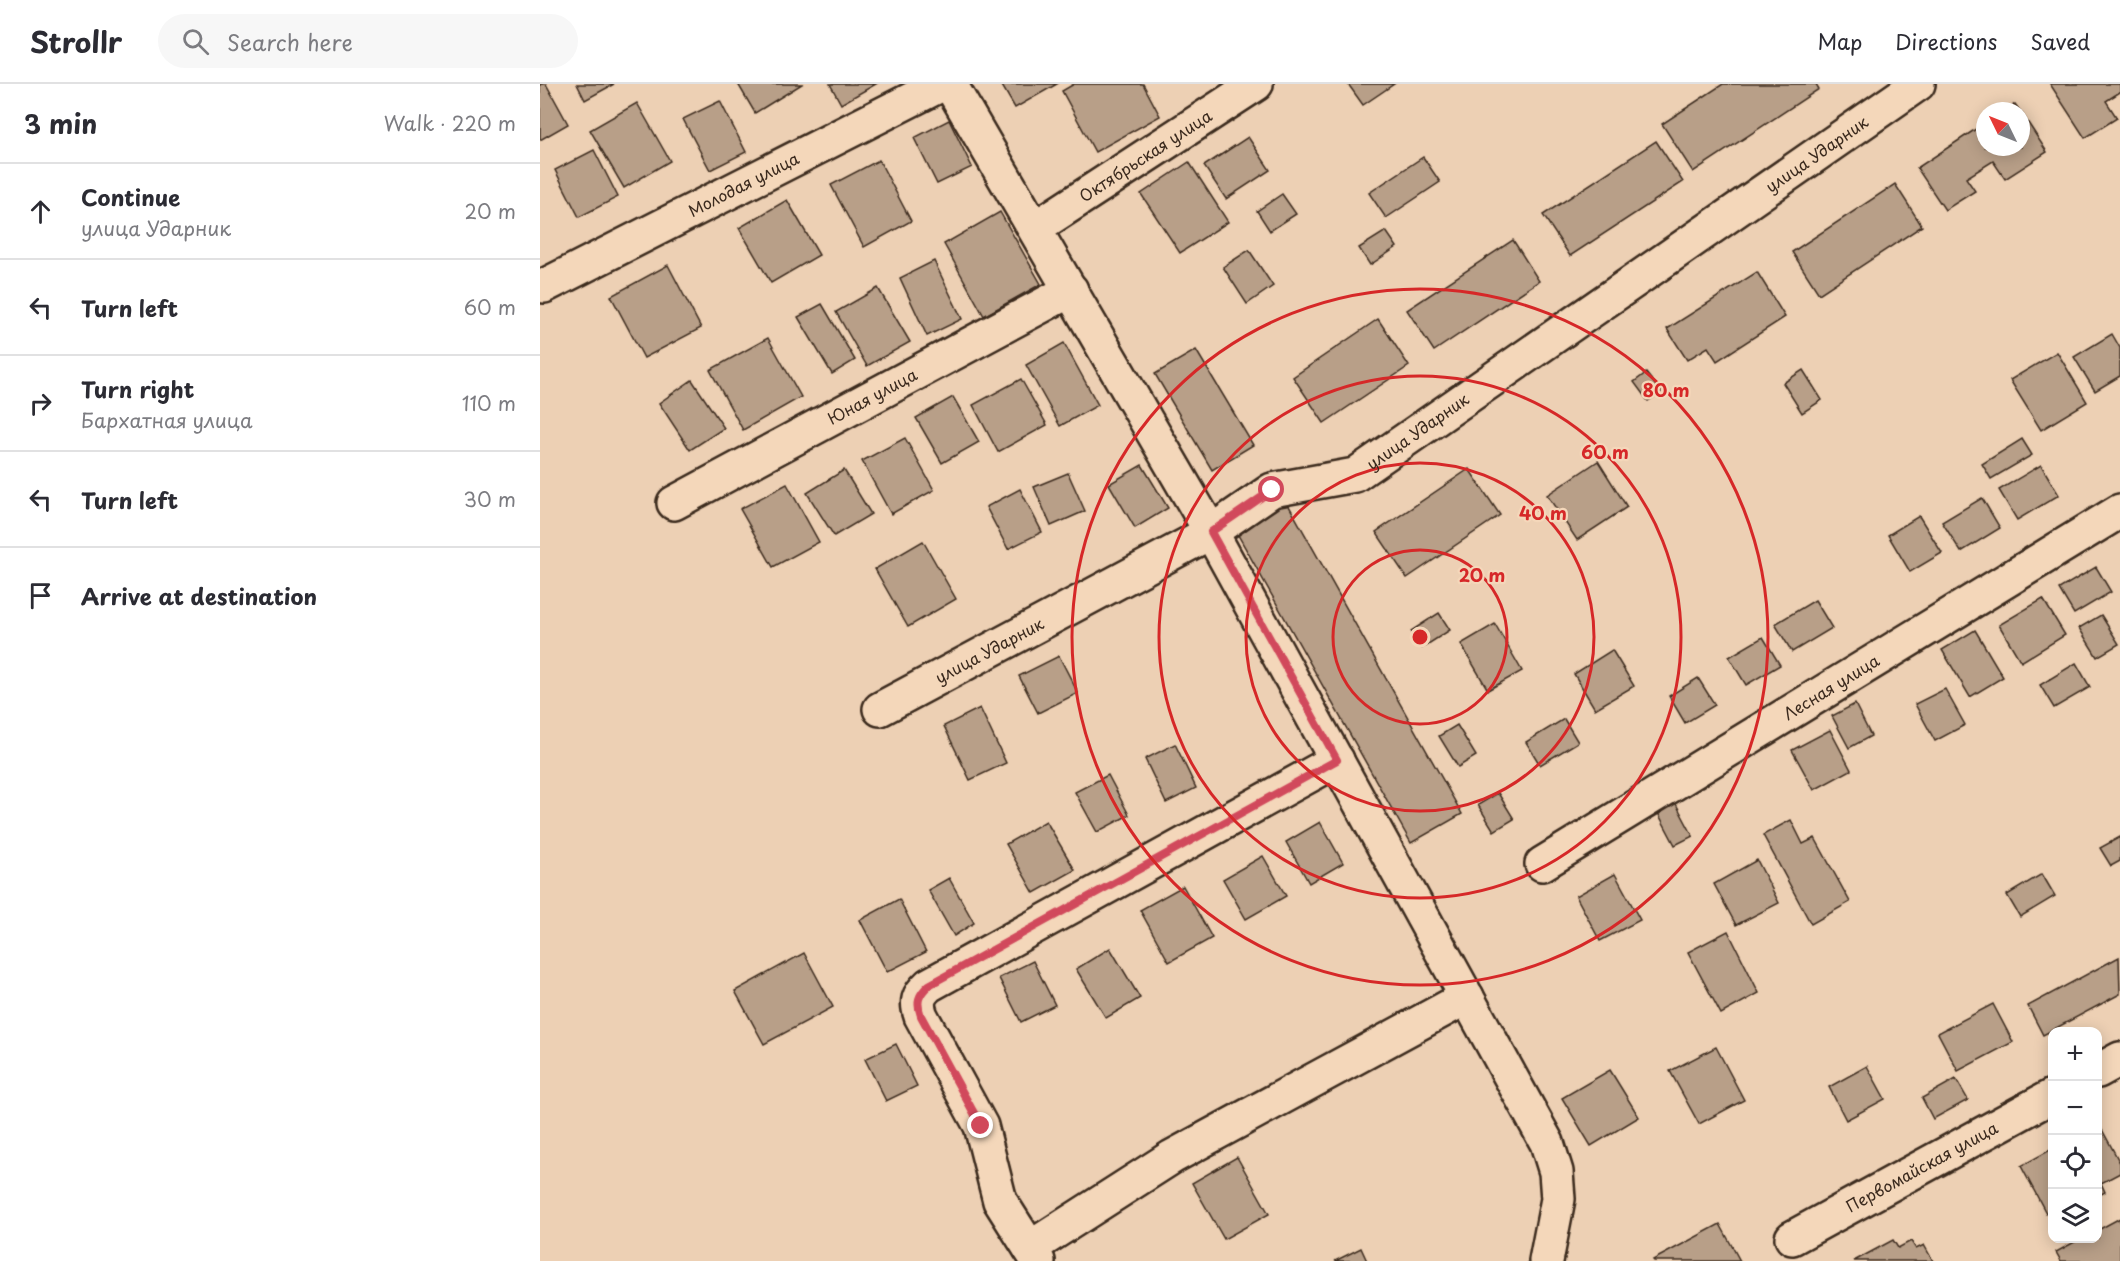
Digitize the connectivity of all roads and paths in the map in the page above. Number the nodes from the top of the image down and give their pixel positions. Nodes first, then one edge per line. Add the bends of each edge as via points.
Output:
1 (942, 84) edge
2 (950, 84) edge
3 (1257, 84) edge
4 (1918, 84) edge
5 (1035, 228) junction
6 (544, 285) dead end
7 (1071, 290) junction
8 (674, 503) dead end
9 (2120, 511) edge
10 (1211, 532) junction
11 (880, 708) dead end
12 (1337, 760) junction
13 (1542, 864) dead end
14 (1467, 997) junction
15 (2120, 1059) edge
16 (2102, 1068) edge
17 (2048, 1098) edge
18 (1792, 1238) dead end
19 (1034, 1255) edge
20 (1546, 1261) edge

1 - 6 street, Молодая улица
2 - 5 street
3 - 5 street, Октябрьская улица
4 - 10 street, улица Ударник via 1355,475 1272,490
5 - 7 street
7 - 8 street, Юная улица
7 - 10 street
9 - 13 street, Лесная улица
10 - 11 street, улица Ударник
10 - 12 street
12 - 14 street
12 - 19 street via 920,993 917,1005 921,1016 981,1126 1000,1201
14 - 19 street via 1172,1157
14 - 20 street via 1547,1143 1556,1172 1558,1199
15 - 16 street
17 - 18 street, Первомайская улица

